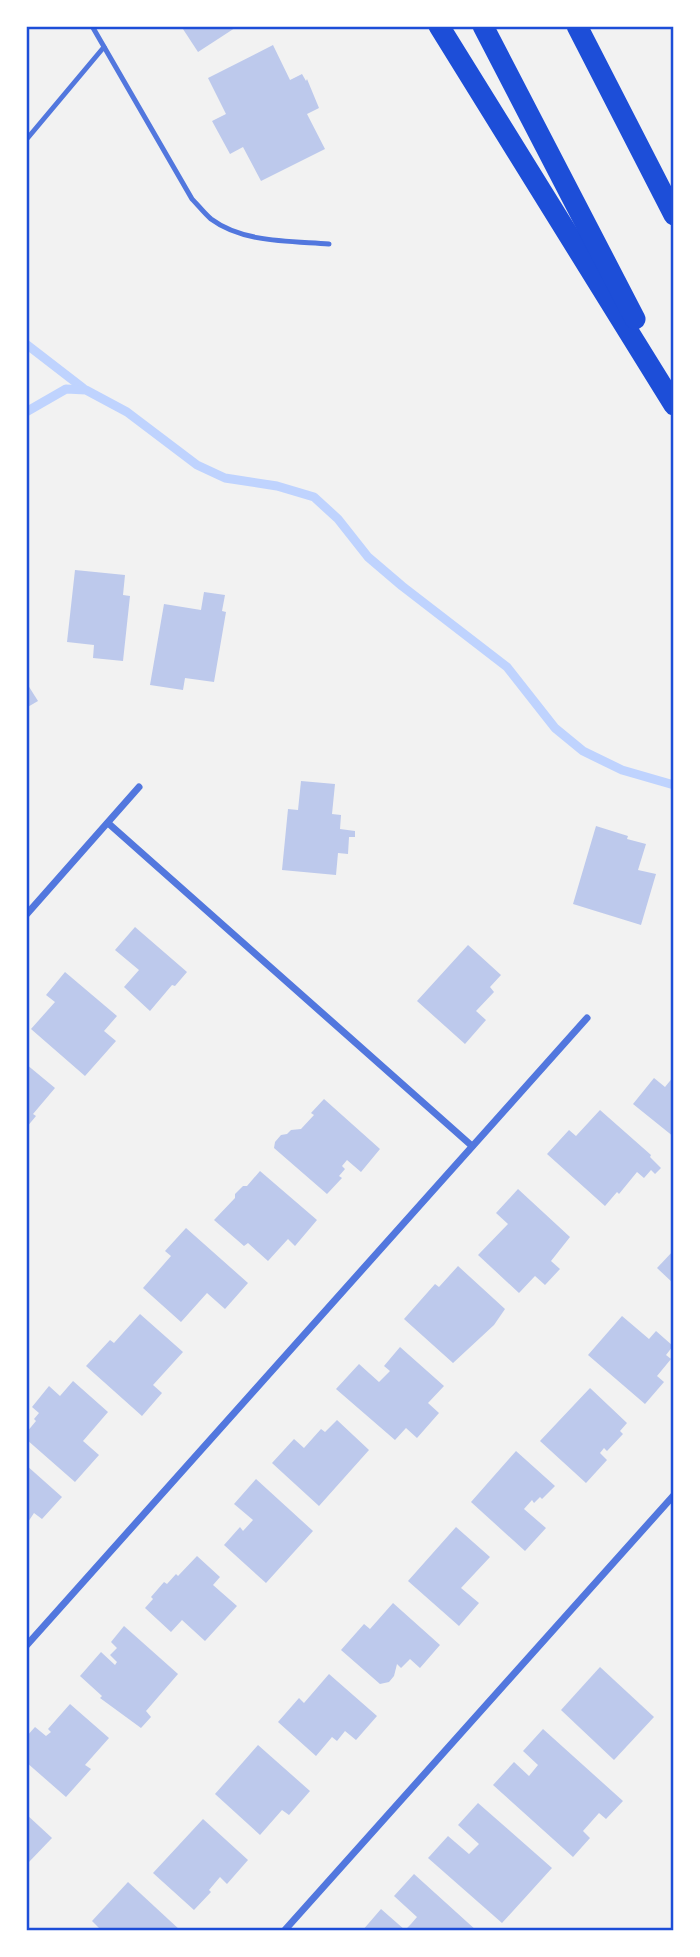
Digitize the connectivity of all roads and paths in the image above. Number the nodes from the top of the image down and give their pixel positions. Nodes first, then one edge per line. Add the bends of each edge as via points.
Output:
1 (92, 26) edge
2 (439, 26) edge
3 (482, 26) edge
4 (577, 26) edge
5 (104, 47) junction
6 (26, 140) edge
7 (674, 215) edge
8 (329, 244) dead end
9 (674, 393) edge
10 (674, 405) edge
11 (139, 787) dead end
12 (108, 823) junction
13 (26, 915) edge
14 (587, 1018) dead end
15 (472, 1146) junction
16 (674, 1495) edge
17 (26, 1646) edge
18 (284, 1931) edge

1 - 5 lane
2 - 10 highway
3 - 9 highway
4 - 7 highway
5 - 6 lane
5 - 8 lane via 192,199 212,219 237,233
11 - 12 street
12 - 13 street
12 - 15 street
14 - 15 street
15 - 17 street
16 - 18 street

